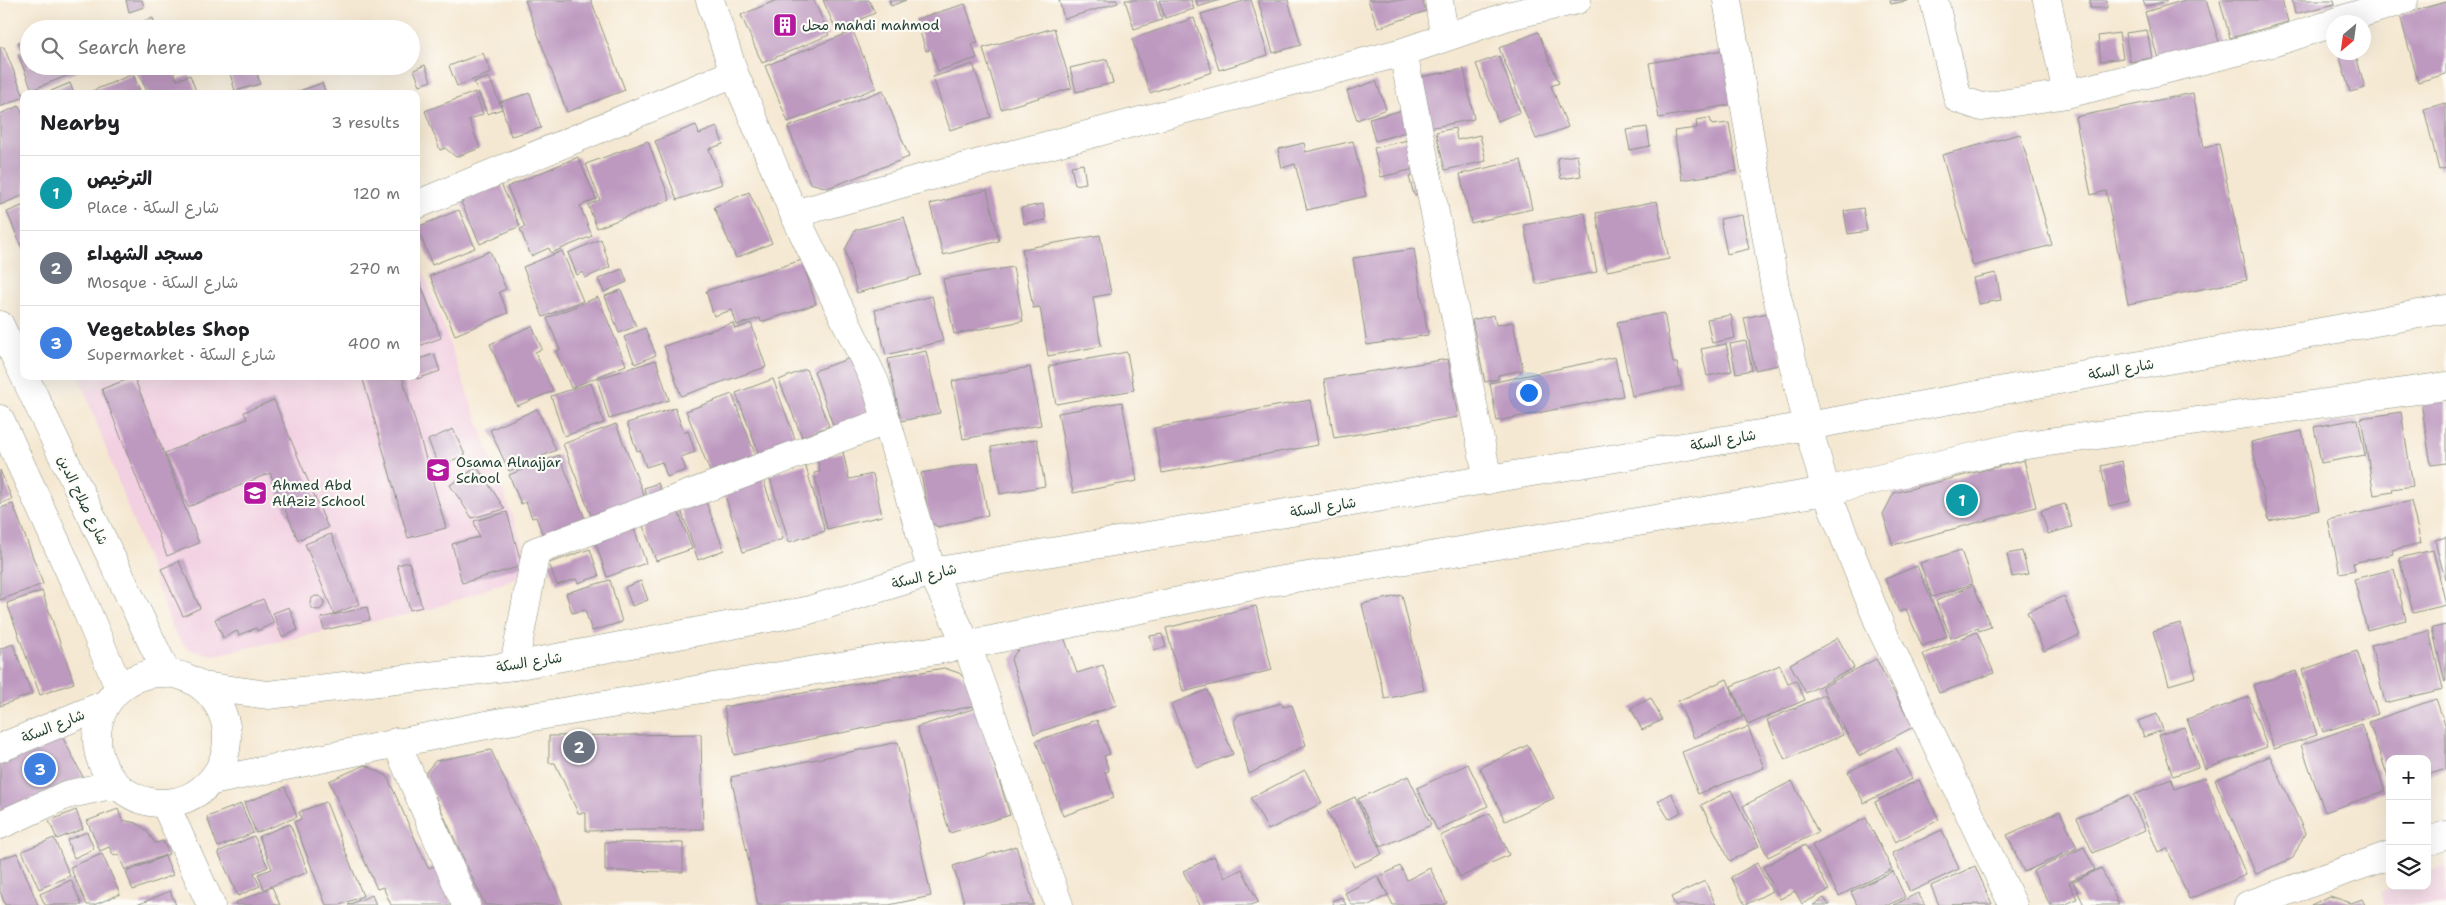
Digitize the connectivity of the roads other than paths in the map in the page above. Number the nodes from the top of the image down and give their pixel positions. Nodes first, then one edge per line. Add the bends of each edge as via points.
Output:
1 (710, 0) edge
2 (1439, 0) edge
3 (1577, 0) edge
4 (1727, 0) edge
5 (1934, 0) edge
6 (2047, 0) edge
7 (2404, 0) edge
8 (2358, 15) edge
9 (2326, 25) edge
10 (1444, 36) junction
11 (1403, 52) junction
12 (734, 73) junction
13 (2067, 94) junction
14 (420, 203) edge
15 (794, 214) junction
16 (2446, 309) edge
17 (9, 344) edge
18 (20, 367) edge
19 (26, 380) edge
20 (2446, 386) edge
21 (0, 419) edge
22 (886, 421) junction
23 (1808, 426) junction
24 (1488, 480) junction
25 (1826, 491) junction
26 (932, 572) junction
27 (967, 645) junction
28 (514, 666) junction
29 (167, 674) junction
30 (202, 686) junction
31 (113, 696) junction
32 (396, 742) junction
33 (0, 748) edge
34 (212, 781) junction
35 (116, 784) junction
36 (165, 804) junction
37 (0, 825) edge
38 (2446, 835) edge
39 (2431, 841) edge
40 (2386, 856) edge
41 (211, 905) edge
42 (466, 905) edge
43 (1059, 905) edge
44 (2013, 905) edge
45 (2248, 905) edge

1 - 12 main road
2 - 10 main road
3 - 10 main road via 1508,16
4 - 23 main road via 1775,288
5 - 13 main road via 1958,99 1982,107
6 - 13 main road
7 - 8 main road
9 - 13 main road
10 - 11 main road
11 - 15 main road
11 - 24 main road
12 - 14 main road
12 - 15 main road
15 - 22 main road via 875,382
16 - 23 main road, شارع السكة
17 - 18 main road, شارع صلاح الدين
19 - 29 main road, شارع صلاح الدين
20 - 25 main road via 2020,446
21 - 31 main road via 78,590
22 - 26 main road
22 - 28 main road via 536,551
23 - 24 main road, شارع السكة
23 - 25 main road
24 - 26 main road, شارع السكة
25 - 27 main road via 1271,582
25 - 44 main road via 1881,628
26 - 27 main road
26 - 28 main road, شارع السكة via 806,611
27 - 32 main road
27 - 43 main road
28 - 30 main road, شارع السكة via 268,695
29 - 30 main road
29 - 31 main road via 138,677
30 - 34 main road via 215,700 224,720 227,741 223,762
31 - 33 main road, شارع السكة
31 - 35 main road via 98,725 97,746 103,766
32 - 34 main road
32 - 42 main road
34 - 36 main road via 195,794
35 - 36 main road via 133,797
35 - 37 main road via 66,795
36 - 41 main road
38 - 39 main road
40 - 45 main road

